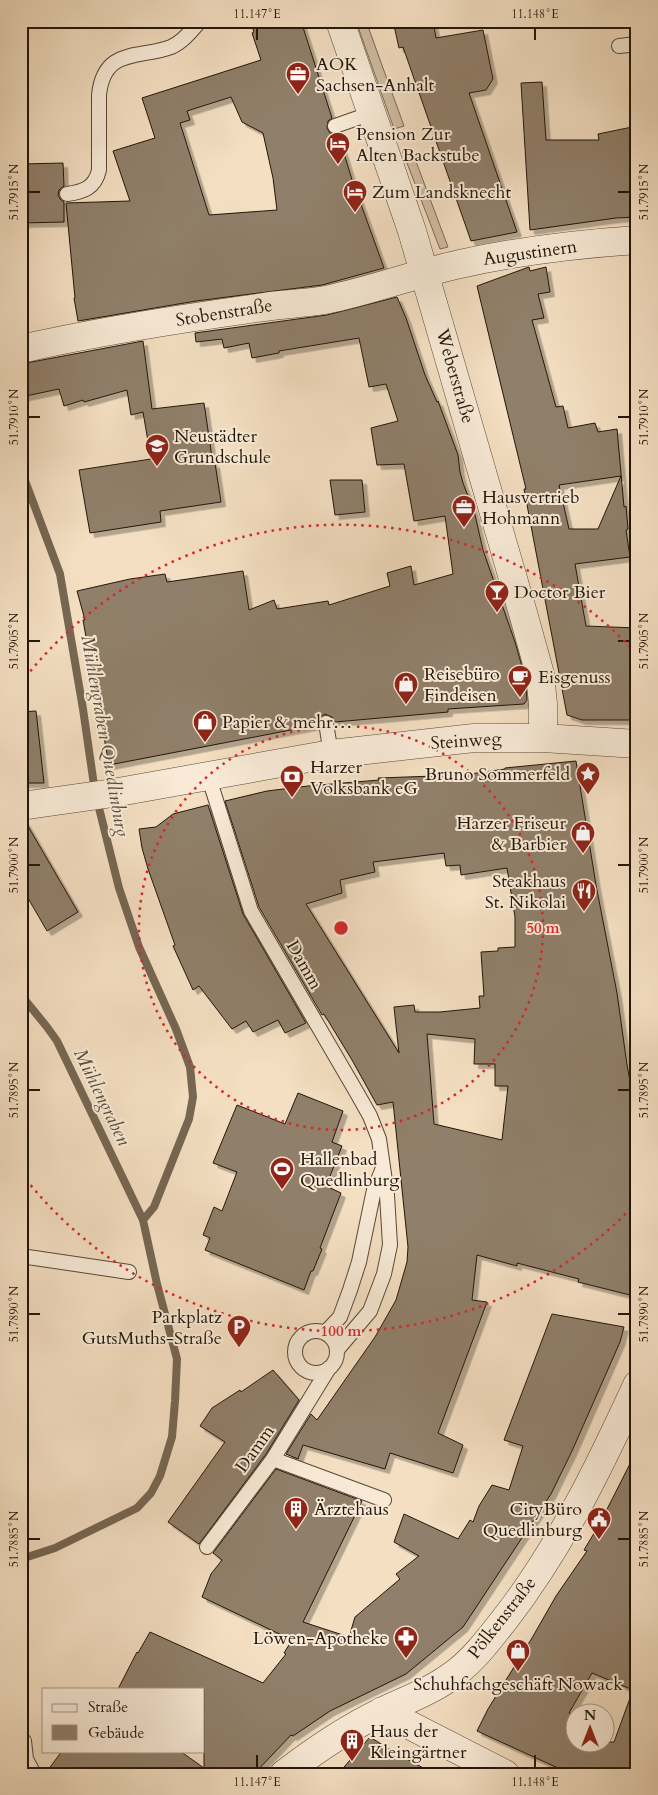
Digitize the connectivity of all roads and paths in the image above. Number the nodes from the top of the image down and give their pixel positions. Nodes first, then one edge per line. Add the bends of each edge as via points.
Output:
1 (200, 21) edge
2 (340, 21) edge
3 (637, 44) edge
4 (619, 46) dead end
5 (372, 113) junction
6 (335, 126) dead end
7 (67, 194) dead end
8 (637, 240) edge
9 (425, 273) junction
10 (21, 349) edge
11 (326, 723) dead end
12 (543, 738) junction
13 (637, 744) edge
14 (331, 754) junction
15 (208, 775) junction
16 (21, 806) edge
17 (384, 1167) junction
18 (21, 1256) edge
19 (129, 1272) dead end
20 (325, 1334) junction
21 (337, 1350) junction
22 (329, 1368) junction
23 (637, 1384) edge
24 (272, 1459) junction
25 (384, 1500) dead end
26 (206, 1547) dead end
27 (382, 1711) junction
28 (24, 1741) dead end
29 (34, 1774) edge
30 (284, 1774) edge
31 (506, 1774) edge

1 - 7 lane via 172,46 131,54 106,71 99,96 98,174 89,188
2 - 5 street, Weberstraße
3 - 4 lane
5 - 6 lane
5 - 9 street, Weberstraße
8 - 9 street, Augustinern via 513,253
9 - 10 street, Stobenstraße via 321,300 200,316
9 - 12 street, Weberstraße via 540,674
11 - 14 lane
12 - 13 street, Steinweg
12 - 14 street, Steinweg via 474,738
14 - 15 street, Steinweg
15 - 16 street, Steinweg
15 - 17 lane, Damm via 251,911 370,1116 379,1139
17 - 20 lane via 374,1190 350,1290 340,1317
17 - 21 lane, Damm via 390,1229 384,1274 370,1312
18 - 19 lane
20 - 21 lane via 335,1343
20 - 22 lane via 312,1332 300,1338 295,1358 309,1372 323,1372
21 - 22 lane
22 - 24 lane, Damm
23 - 27 street, Pölkenstraße via 588,1485 549,1555 513,1609 484,1645 456,1672 431,1689
24 - 25 lane
24 - 26 lane, Damm
27 - 30 street, Pölkenstraße via 306,1756
27 - 31 street
28 - 29 lane via 26,1759

